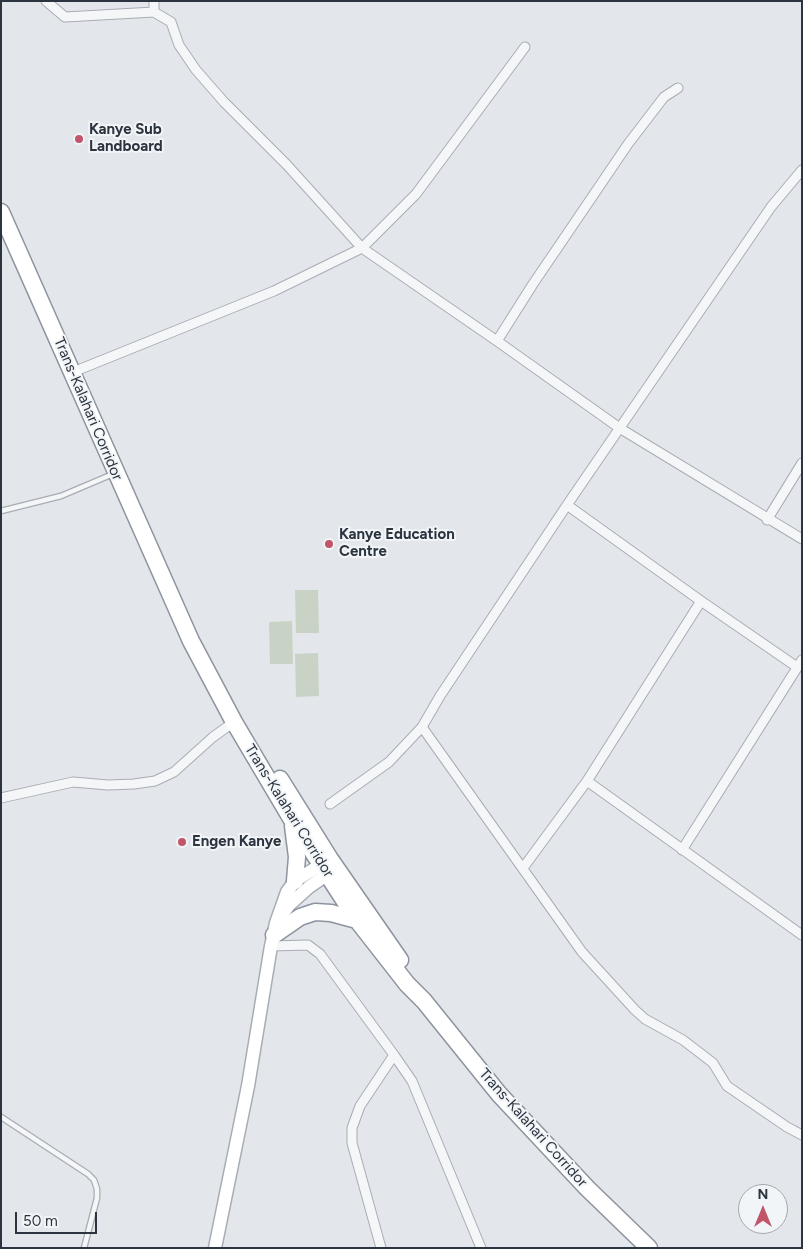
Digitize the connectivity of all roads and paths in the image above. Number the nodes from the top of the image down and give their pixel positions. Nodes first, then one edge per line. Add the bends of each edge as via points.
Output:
1 (46, 1) edge
2 (154, 1) edge
3 (154, 12) junction
4 (525, 46) dead end
5 (678, 88) dead end
6 (802, 170) edge
7 (1, 212) edge
8 (362, 248) junction
9 (497, 341) junction
10 (73, 372) junction
11 (620, 429) junction
12 (802, 463) edge
13 (115, 473) junction
14 (568, 505) junction
15 (1, 511) edge
16 (767, 520) junction
17 (802, 539) edge
18 (701, 601) junction
19 (176, 605) junction
20 (799, 664) edge
21 (234, 722) junction
22 (422, 727) junction
23 (587, 780) junction
24 (1, 798) edge
25 (330, 804) dead end
26 (292, 820) junction
27 (682, 850) junction
28 (329, 866) junction
29 (523, 868) junction
30 (295, 881) junction
31 (357, 920) junction
32 (274, 934) junction
33 (802, 935) edge
34 (424, 1001) junction
35 (394, 1055) junction
36 (1, 1117) edge
37 (802, 1135) edge
38 (84, 1248) edge
39 (215, 1248) edge
40 (381, 1248) edge
41 (482, 1248) edge
42 (649, 1248) edge

1 - 3 street via 65,17
2 - 3 street
3 - 8 street via 171,22 179,45 224,102 287,165
4 - 8 street via 416,194
5 - 9 street via 664,97 628,144
6 - 11 street via 771,207
7 - 10 highway, Trans-Kalahari Corridor
8 - 9 street
8 - 10 street via 274,291
9 - 11 street
10 - 13 highway, Trans-Kalahari Corridor
11 - 14 street
11 - 16 street
12 - 16 street
13 - 15 lane via 61,496
13 - 19 highway, Trans-Kalahari Corridor
14 - 18 street
14 - 22 street
16 - 17 street
18 - 20 street
18 - 23 street
19 - 21 highway, Trans-Kalahari Corridor via 190,641
19 - 28 highway, Trans-Kalahari Corridor via 195,632
20 - 27 street
21 - 24 street via 174,772 155,781 108,785 73,782
21 - 26 highway, Trans-Kalahari Corridor
22 - 25 street via 388,762
22 - 29 street
23 - 27 street
23 - 29 street
26 - 28 highway, Trans-Kalahari Corridor
26 - 30 highway via 297,857
27 - 33 street
28 - 30 street
28 - 31 highway, Trans-Kalahari Corridor
28 - 32 street via 289,905
28 - 34 highway, Trans-Kalahari Corridor via 381,929
29 - 37 street via 582,952 635,1010 713,1062 727,1086
30 - 32 street via 287,892
31 - 32 highway via 315,912 300,917
31 - 34 highway, Trans-Kalahari Corridor
32 - 35 street via 308,945 320,954
32 - 39 street via 248,1086
34 - 42 highway, Trans-Kalahari Corridor via 499,1094 587,1188
35 - 40 street via 360,1106 352,1128 352,1143
35 - 41 street via 412,1081
36 - 38 lane via 94,1180 97,1198

